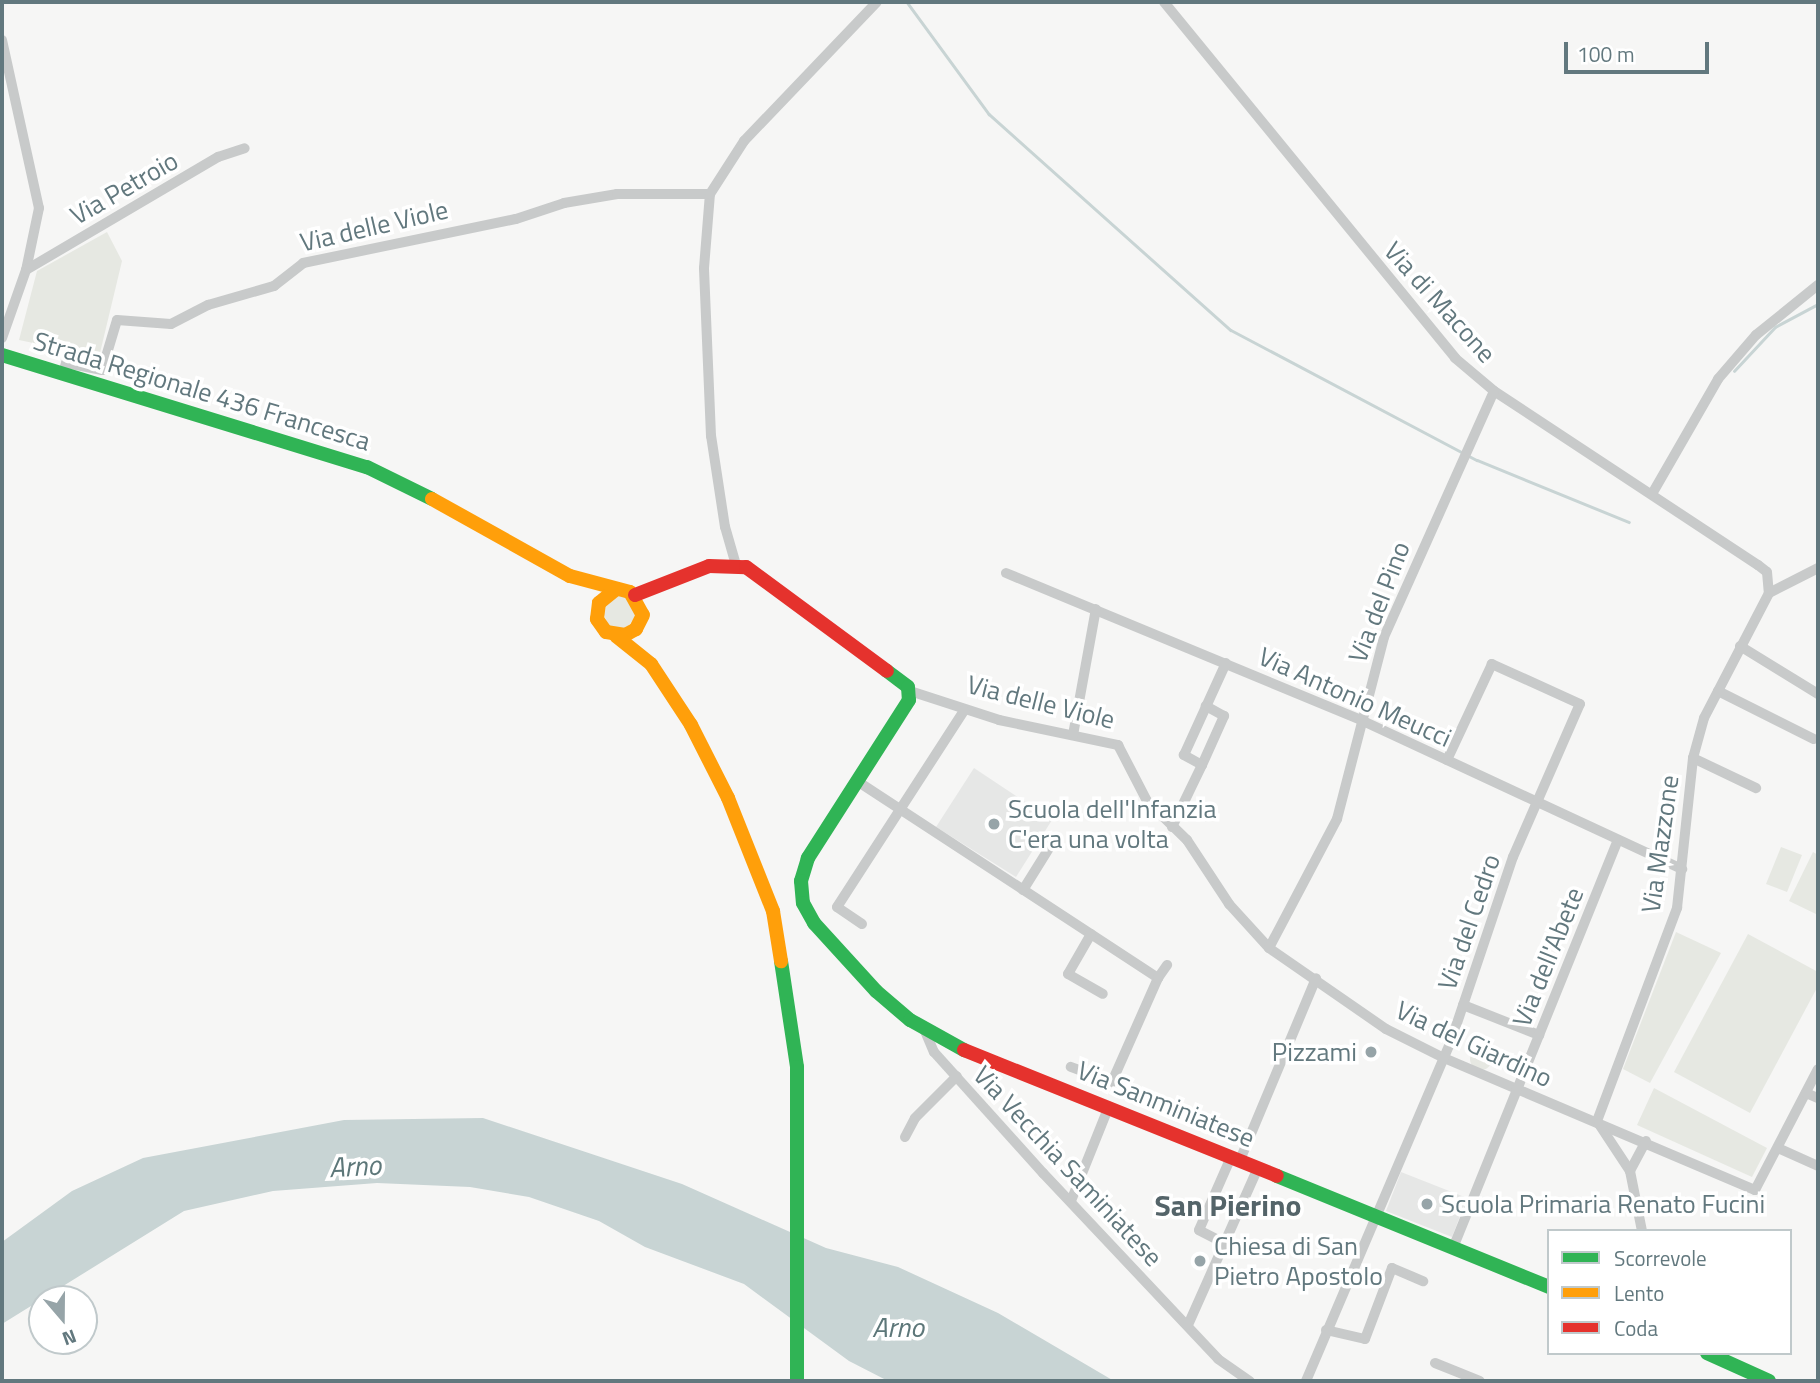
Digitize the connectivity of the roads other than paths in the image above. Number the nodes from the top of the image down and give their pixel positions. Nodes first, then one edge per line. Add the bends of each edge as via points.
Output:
1 (877, 2) edge
2 (1164, 2) edge
3 (2, 40) edge
4 (246, 148) dead end
5 (710, 194) junction
6 (26, 270) junction
7 (1818, 285) edge
8 (2, 338) edge
9 (2, 355) edge
10 (64, 374) junction
11 (1494, 391) junction
12 (1652, 494) junction
13 (736, 565) junction
14 (1818, 568) edge
15 (1006, 573) dead end
16 (570, 576) junction
17 (674, 583) junction
18 (615, 590) junction
19 (1769, 593) junction
20 (635, 595) junction
21 (1096, 609) junction
22 (596, 613) junction
23 (642, 618) junction
24 (616, 636) junction
25 (1740, 646) junction
26 (1226, 663) junction
27 (651, 664) junction
28 (910, 691) junction
29 (1718, 691) junction
30 (1818, 694) edge
31 (1206, 706) junction
32 (964, 710) junction
33 (1363, 721) junction
34 (1073, 735) junction
35 (1814, 739) dead end
36 (1693, 758) junction
37 (1447, 760) junction
38 (1202, 765) junction
39 (857, 781) junction
40 (1756, 788) dead end
41 (1538, 802) junction
42 (900, 809) junction
43 (1172, 827) junction
44 (1056, 837) dead end
45 (1618, 840) junction
46 (1682, 869) junction
47 (1023, 890) junction
48 (862, 924) dead end
49 (1091, 934) junction
50 (1269, 948) junction
51 (1167, 965) dead end
52 (1158, 978) junction
53 (1316, 978) junction
54 (1103, 994) dead end
55 (1463, 1005) junction
56 (925, 1031) junction
57 (1539, 1035) junction
58 (1444, 1058) junction
59 (1071, 1068) dead end
60 (1818, 1069) edge
61 (957, 1076) junction
62 (1517, 1090) junction
63 (1806, 1093) junction
64 (1818, 1098) edge
65 (1109, 1106) junction
66 (1597, 1121) junction
67 (905, 1137) dead end
68 (1646, 1141) junction
69 (1778, 1148) junction
70 (1236, 1159) junction
71 (1818, 1166) edge
72 (1258, 1168) junction
73 (1630, 1171) junction
74 (1071, 1201) junction
75 (1375, 1216) junction
76 (1642, 1229) edge
77 (1224, 1243) junction
78 (1453, 1248) junction
79 (1423, 1281) dead end
80 (1547, 1286) edge
81 (1188, 1325) junction
82 (1326, 1330) junction
83 (1710, 1355) edge
84 (1435, 1363) dead end
85 (1746, 1377) edge
86 (797, 1381) edge
87 (1250, 1381) edge
88 (1306, 1381) edge
89 (1480, 1381) edge
90 (1769, 1381) edge

1 - 5 street via 744,141
2 - 11 street, Via di Macone via 1409,305 1455,358
3 - 6 street, Via Petroio via 39,208
4 - 6 street, Via Petroio via 218,158
5 - 10 street, Via delle Viole via 617,194 303,263 274,286 208,305 171,324 117,320 102,370 66,363
5 - 13 street via 704,268 711,436 725,527
6 - 8 street, Via Petroio
7 - 12 street via 1756,335 1718,379
9 - 10 main road, Strada Regionale 436 Francesca
10 - 16 main road, Strada Regionale 436 Francesca via 367,467 498,532
11 - 12 street, Via di Macone
11 - 33 street, Via del Pino via 1384,637
12 - 19 street, Via di Macone via 1767,572
13 - 17 main road via 709,566
13 - 28 main road, Via delle Viole via 757,573
14 - 19 street
15 - 21 street, Via Antonio Meucci
16 - 18 main road, Strada Regionale 436 Francesca
16 - 22 main road, Strada Regionale 436 Francesca
17 - 20 main road
17 - 23 main road
18 - 20 main road, Strada Regionale 436 Francesca
18 - 22 main road via 602,598
19 - 25 street, Via Mazzone
20 - 23 main road, Strada Regionale 436 Francesca
21 - 26 street, Via Antonio Meucci
21 - 34 street
22 - 24 main road, Strada Regionale 436 Francesca via 602,628
23 - 24 main road via 629,634
23 - 27 main road, Strada Regionale 436 Francesca
24 - 27 main road, Strada Regionale 436 Francesca
25 - 29 street, Via Mazzone
25 - 30 street
26 - 31 street
26 - 33 street, Via Antonio Meucci
27 - 86 main road, Strada Regionale 436 Francesca via 699,740 743,832 777,927 797,1067
28 - 32 street, Via delle Viole
28 - 39 main road
29 - 35 street
29 - 36 street, Via Mazzone via 1704,718
31 - 38 street via 1224,716
31 - 38 street via 1184,755
32 - 34 street, Via delle Viole
32 - 42 street
33 - 37 street, Via Antonio Meucci
33 - 50 street, Via del Pino via 1337,819
34 - 43 street, Via delle Viole via 1118,745 1143,795
36 - 40 street
36 - 46 street, Via Mazzone
37 - 41 street, Via Antonio Meucci
37 - 41 street, Via del Cedro via 1492,664 1580,704
38 - 43 street
39 - 42 street
39 - 56 main road, Via Sanminiatese via 805,864 801,892 805,909 876,991
41 - 45 street, Via Antonio Meucci
41 - 55 street, Via del Cedro via 1513,857
42 - 47 street
42 - 48 street via 836,907
43 - 50 street, Via delle Viole via 1197,852 1236,913
44 - 47 street
45 - 46 street, Via Antonio Meucci
45 - 57 street, Via dell'Abete
46 - 66 street, Via Mazzone via 1671,925
47 - 49 street
49 - 52 street
49 - 54 street via 1068,974
50 - 53 street, Via del Giardino
51 - 52 street
52 - 59 street via 1112,1082
53 - 58 street, Via del Giardino via 1386,1029
53 - 70 street
55 - 57 street
55 - 58 street, Via del Cedro
56 - 61 street, Via Vecchia Saminiatese via 934,1052
56 - 65 main road, Via Sanminiatese
57 - 62 street, Via dell'Abete
58 - 62 street, Via del Giardino
58 - 75 street, Via del Cedro
60 - 63 street
61 - 67 street via 915,1118
61 - 74 street, Via Vecchia Saminiatese
62 - 66 street, Via del Giardino
62 - 78 street, Via dell'Abete
63 - 64 street
63 - 69 street
65 - 70 main road, Via Sanminiatese
65 - 74 street
66 - 68 street, Via del Giardino
66 - 73 street
68 - 69 street, Via del Giardino via 1755,1190
68 - 73 street
69 - 71 street
70 - 72 main road, Via Sanminiatese
70 - 77 street via 1199,1230
72 - 75 main road, Via Sanminiatese
72 - 77 street
73 - 76 street
74 - 81 street, Via Vecchia Saminiatese
75 - 78 main road, Via Sanminiatese
75 - 82 street, Via del Cedro
77 - 81 street
78 - 80 main road, Via Sanminiatese
79 - 82 street via 1392,1268 1365,1339
81 - 87 street, Via Vecchia Saminiatese via 1218,1359
82 - 88 street, Via del Cedro
83 - 85 main road
84 - 89 street
85 - 90 main road

